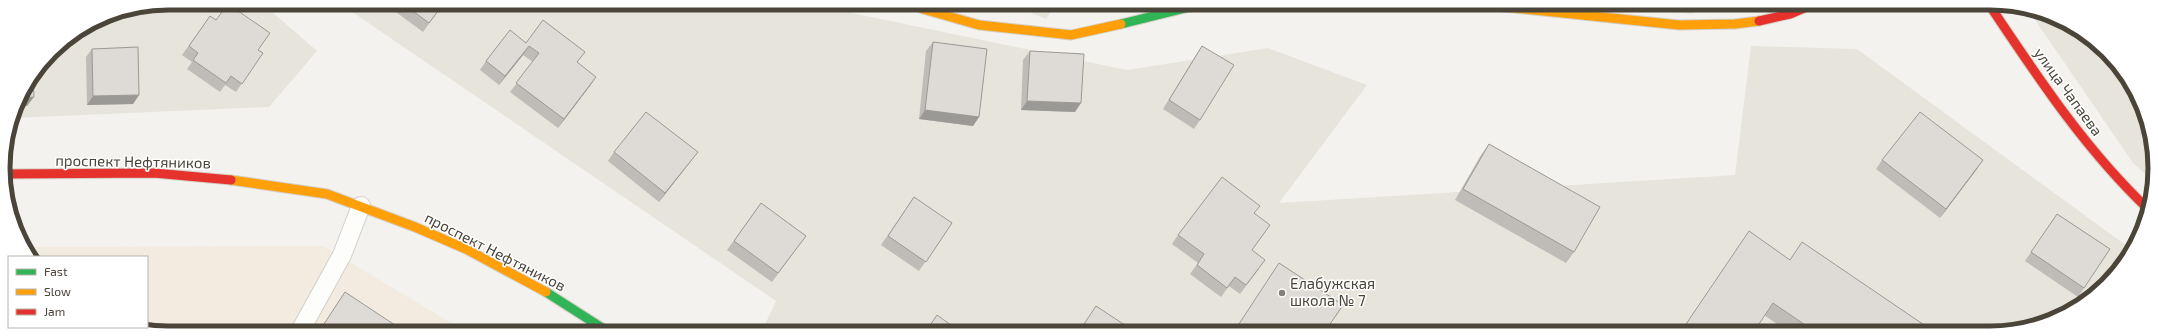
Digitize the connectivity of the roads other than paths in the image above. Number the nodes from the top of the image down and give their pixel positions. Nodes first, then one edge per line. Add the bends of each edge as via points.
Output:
1 (926, 10) edge
2 (1180, 10) edge
3 (1528, 10) edge
4 (1803, 10) edge
5 (1993, 10) edge
6 (10, 174) edge
7 (2144, 205) edge
8 (361, 206) junction
9 (303, 326) edge
10 (599, 326) edge

1 - 2 street via 979,26 1071,35
3 - 4 street via 1662,25 1728,26 1795,14
5 - 7 street, улица Чапаева via 2066,117 2130,194
6 - 8 street, проспект Нефтяников via 154,173 204,176 327,194
8 - 9 lane via 342,255
8 - 10 street, проспект Нефтяников via 466,249 548,293

